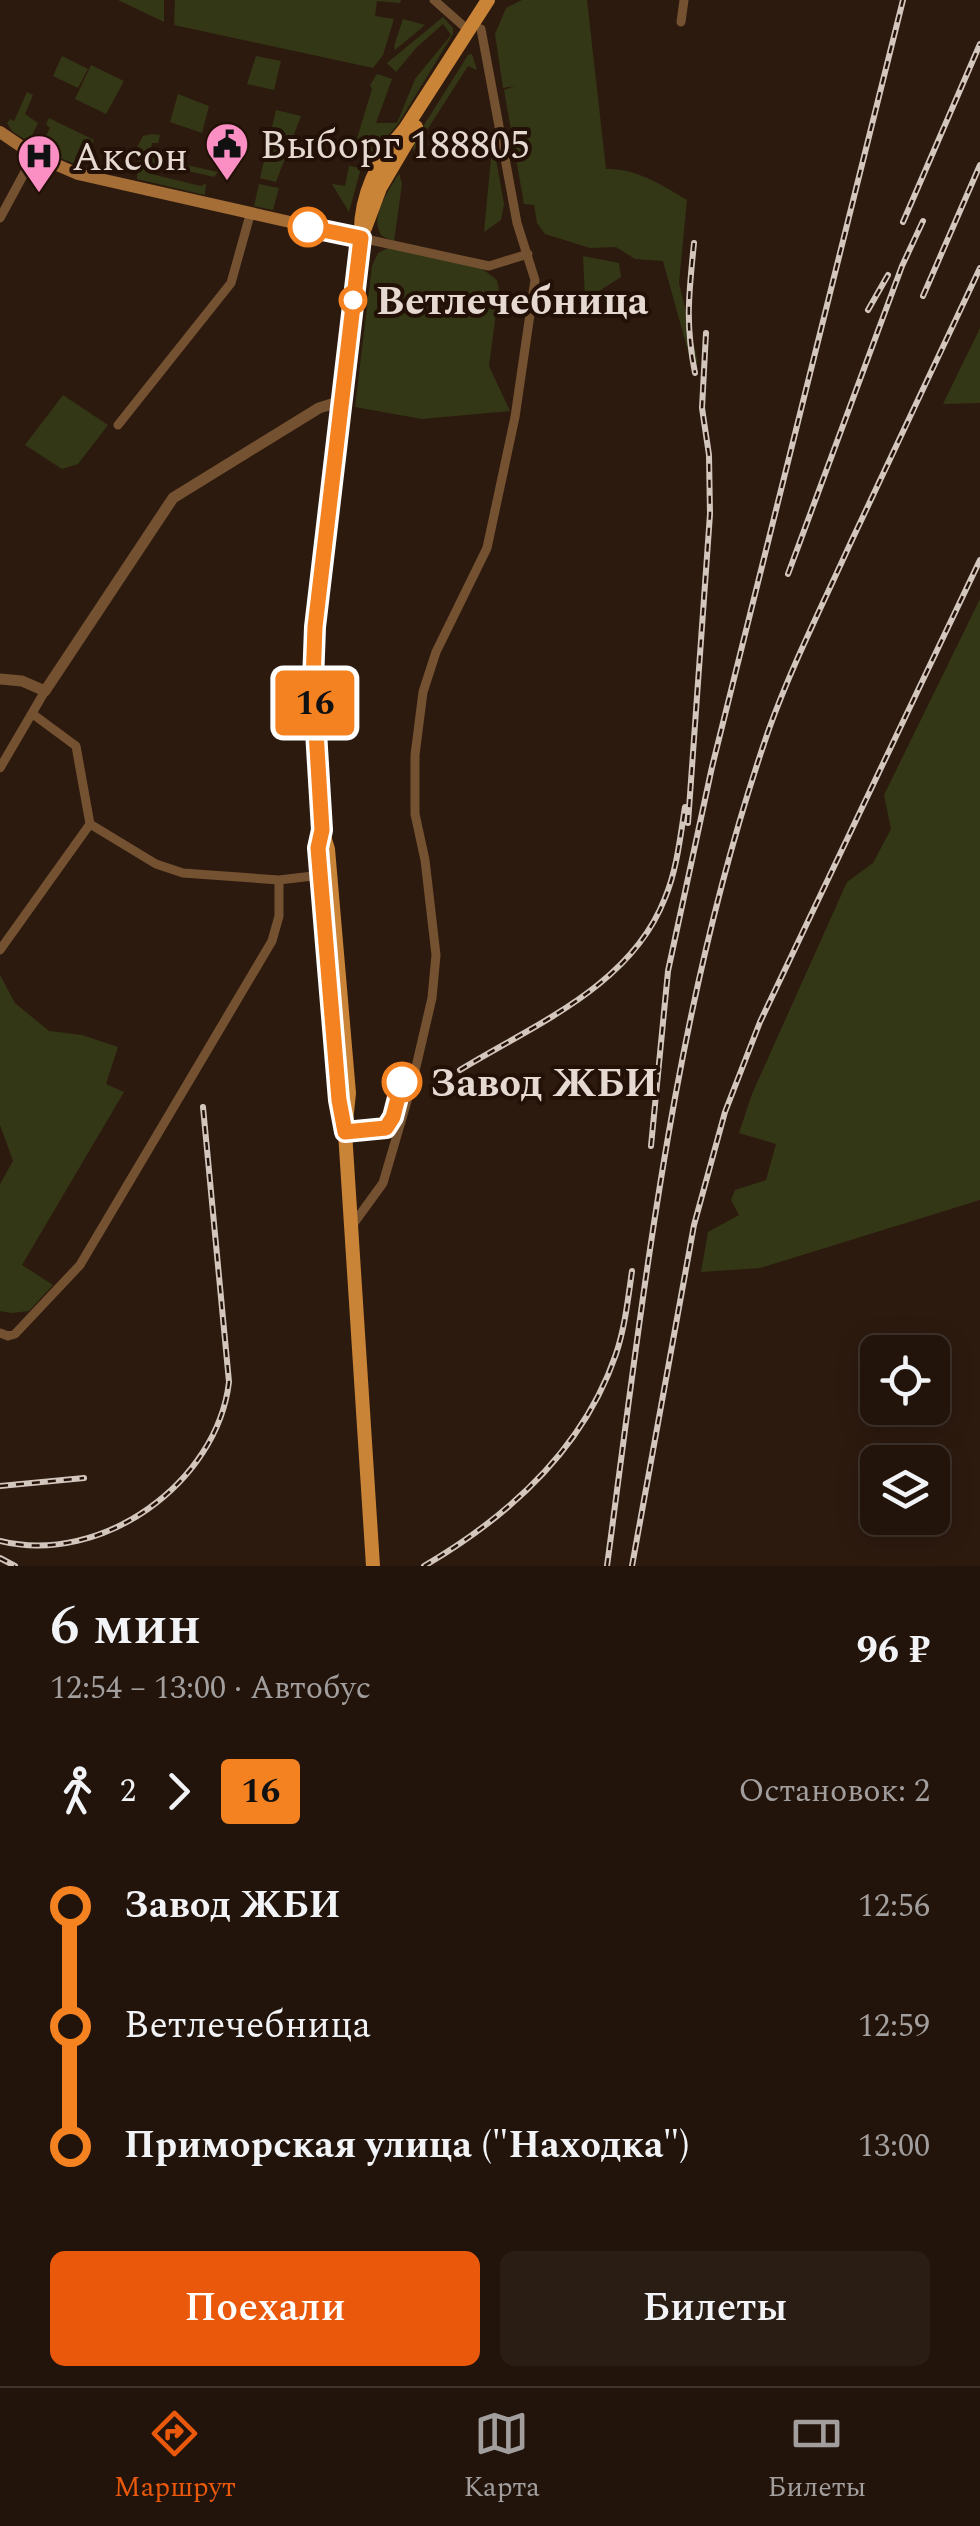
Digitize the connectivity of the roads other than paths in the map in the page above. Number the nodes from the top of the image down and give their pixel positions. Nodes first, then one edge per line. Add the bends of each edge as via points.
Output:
1 (434, 0) edge
2 (488, 0) edge
3 (499, 0) edge
4 (684, 0) edge
5 (681, 22) dead end
6 (474, 29) junction
7 (0, 132) edge
8 (34, 155) junction
9 (250, 215) junction
10 (0, 218) edge
11 (361, 238) junction
12 (528, 254) junction
13 (341, 401) junction
14 (118, 424) dead end
15 (0, 679) edge
16 (45, 691) junction
17 (34, 715) junction
18 (0, 768) edge
19 (90, 824) junction
20 (325, 875) junction
21 (279, 880) junction
22 (0, 950) edge
23 (350, 1228) junction
24 (5, 1335) edge
25 (373, 1566) edge

1 - 6 street
2 - 6 main road
3 - 6 main road
4 - 5 street
6 - 11 main road via 393,163
6 - 12 street
7 - 8 main road
8 - 9 main road via 78,174
8 - 10 street
9 - 11 main road
9 - 14 street via 231,283
11 - 12 street via 489,266
11 - 13 main road
12 - 23 street via 534,280 515,417 487,548 423,692 415,814 436,954 432,998 383,1183
13 - 16 street via 173,498
13 - 20 main road via 313,682 318,848
15 - 16 street
16 - 17 street
17 - 18 street
17 - 19 street via 76,746
19 - 21 street via 164,868
19 - 22 street
20 - 21 street
20 - 23 main road
21 - 24 street via 272,941 80,1265
23 - 25 main road

